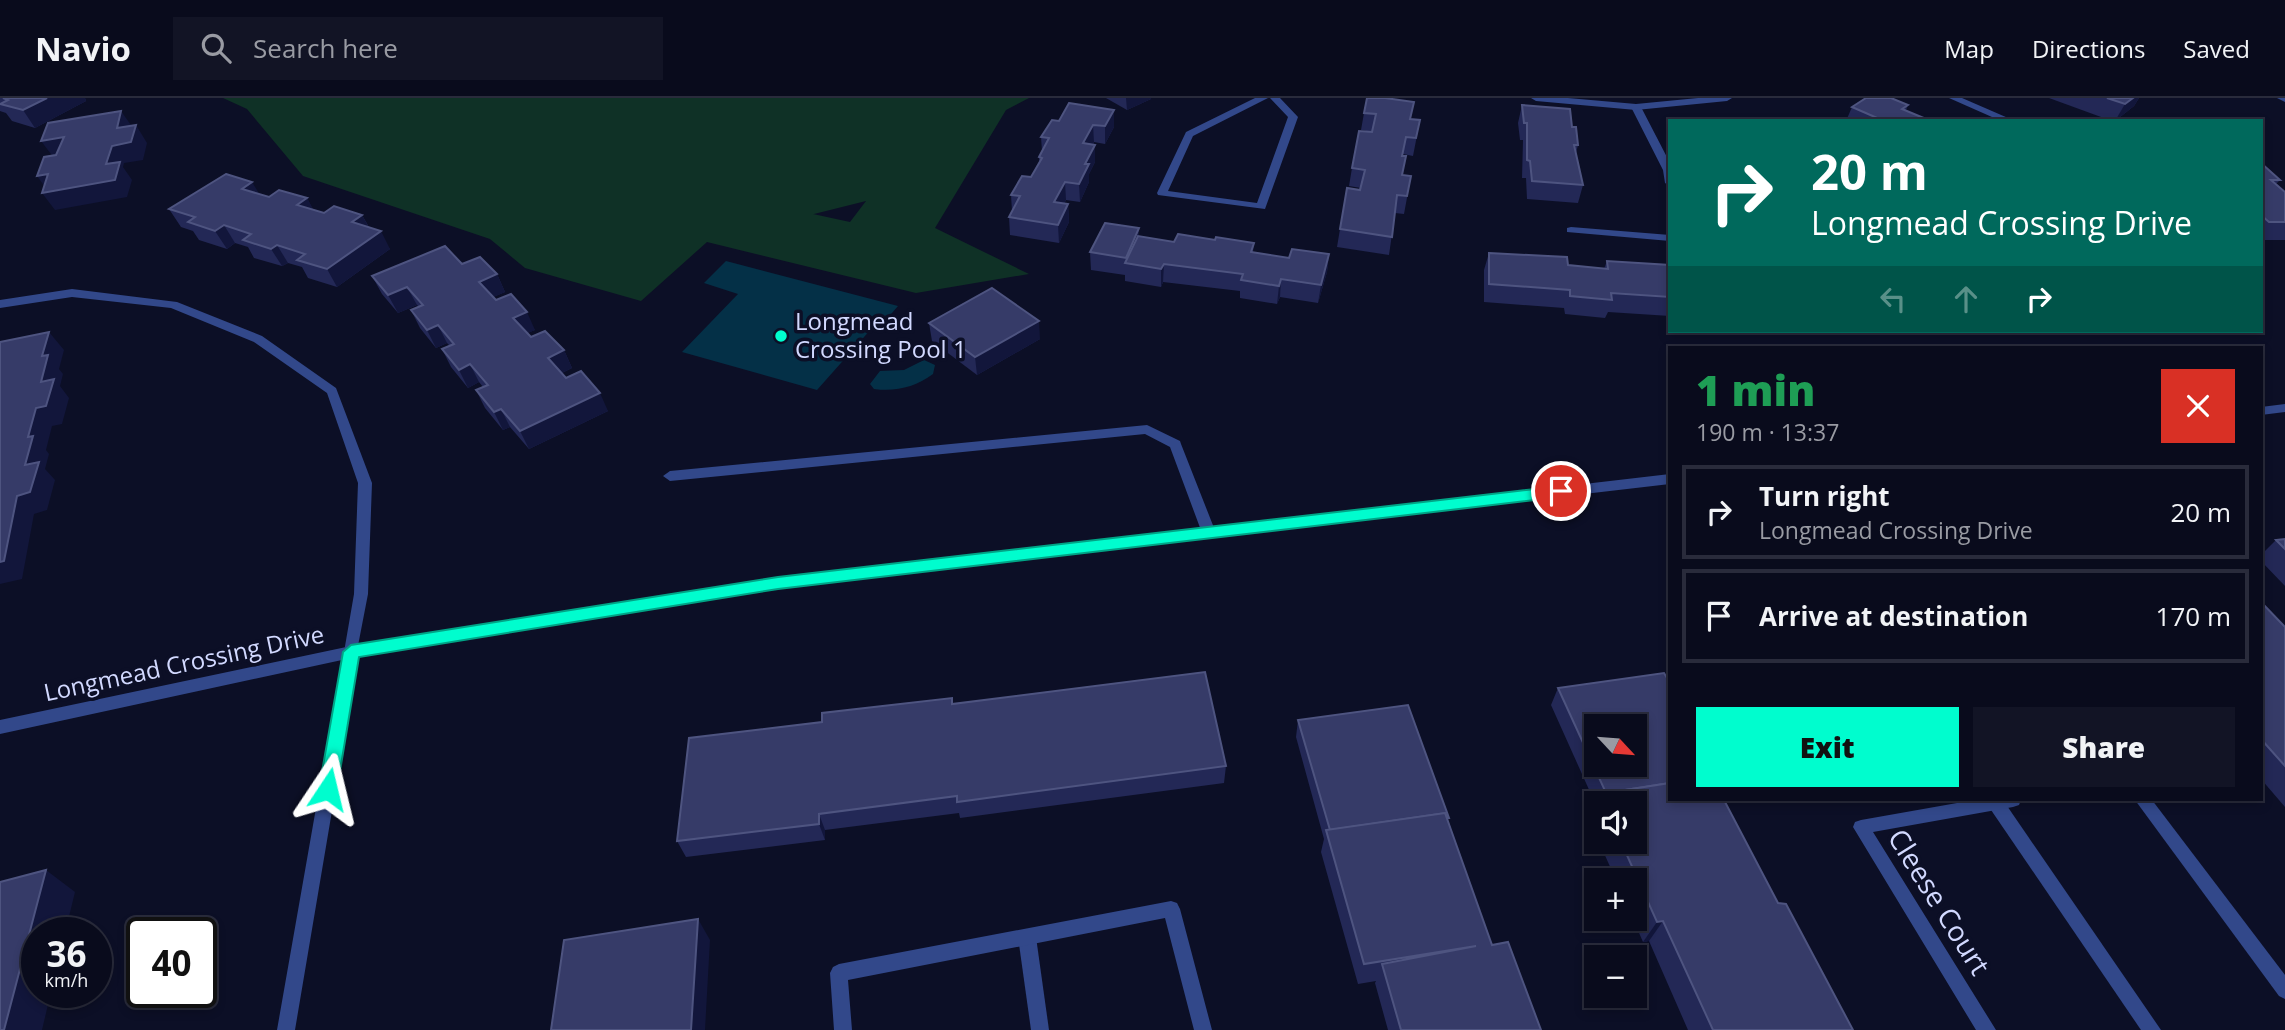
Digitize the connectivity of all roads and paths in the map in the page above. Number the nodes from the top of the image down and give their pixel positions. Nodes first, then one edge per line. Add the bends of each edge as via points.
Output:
1 (1263, 98) edge
2 (1275, 98) edge
3 (1536, 98) edge
4 (1727, 98) edge
5 (1954, 98) edge
6 (1636, 107) junction
7 (2005, 119) edge
8 (1668, 170) edge
9 (1571, 230) dead end
10 (1668, 238) edge
11 (0, 304) edge
12 (2285, 408) edge
13 (2263, 411) edge
14 (670, 477) dead end
15 (1668, 479) edge
16 (1209, 533) junction
17 (351, 652) junction
18 (0, 727) edge
19 (2004, 801) edge
20 (2144, 801) edge
21 (1027, 937) junction
22 (2285, 990) edge
23 (286, 1030) edge
24 (843, 1030) edge
25 (1040, 1030) edge
26 (1203, 1030) edge
27 (1987, 1030) edge
28 (2152, 1030) edge

1 - 2 street via 1189,134 1162,193 1261,207 1293,117
3 - 6 street
4 - 6 street
5 - 7 street
6 - 8 street
9 - 10 street
11 - 17 street via 72,293 173,305 258,340 331,391 365,484 361,594
12 - 13 street
14 - 16 street via 1147,429 1175,444
15 - 16 street, Longmead Crossing Drive
16 - 17 street, Longmead Crossing Drive via 778,583
17 - 18 street, Longmead Crossing Drive
17 - 23 street
19 - 27 street, Cleese Court via 1861,827
19 - 28 street
20 - 22 street
21 - 24 street via 839,973
21 - 25 street
21 - 26 street via 1171,909

